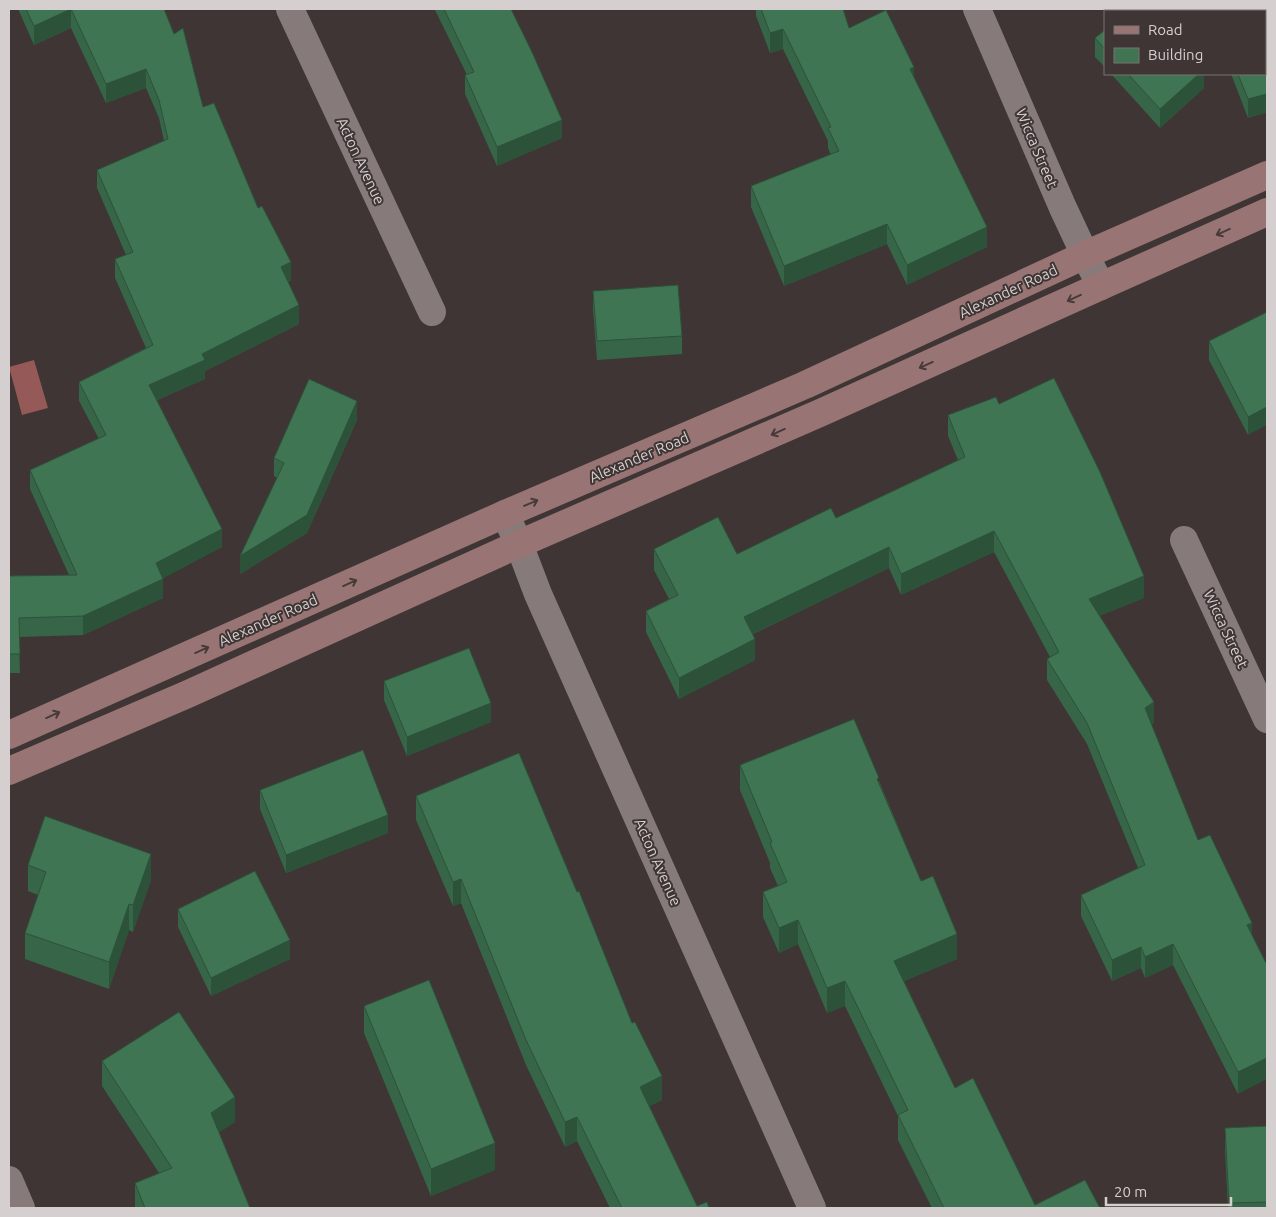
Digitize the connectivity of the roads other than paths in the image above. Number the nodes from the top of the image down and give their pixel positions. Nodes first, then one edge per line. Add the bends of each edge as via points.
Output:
1 (290, 9) edge
2 (977, 9) edge
3 (1267, 175) edge
4 (1267, 212) edge
5 (1085, 255) junction
6 (1101, 286) junction
7 (432, 312) dead end
8 (505, 514) junction
9 (1184, 540) dead end
10 (519, 544) junction
11 (1267, 719) edge
12 (9, 735) edge
13 (9, 771) edge
14 (9, 1180) edge
15 (21, 1208) edge
16 (812, 1208) edge

1 - 7 street, Acton Avenue
2 - 5 street, Wicca Street
3 - 5 main road, Alexander Road
4 -> 6 main road
5 - 6 street, Wicca Street
8 -> 5 main road, Alexander Road via 805,385
6 -> 10 main road
8 - 10 street, Acton Avenue
12 -> 8 main road, Alexander Road
9 - 11 street, Wicca Street
10 - 13 main road
10 - 16 street, Acton Avenue via 538,594
14 - 15 street

